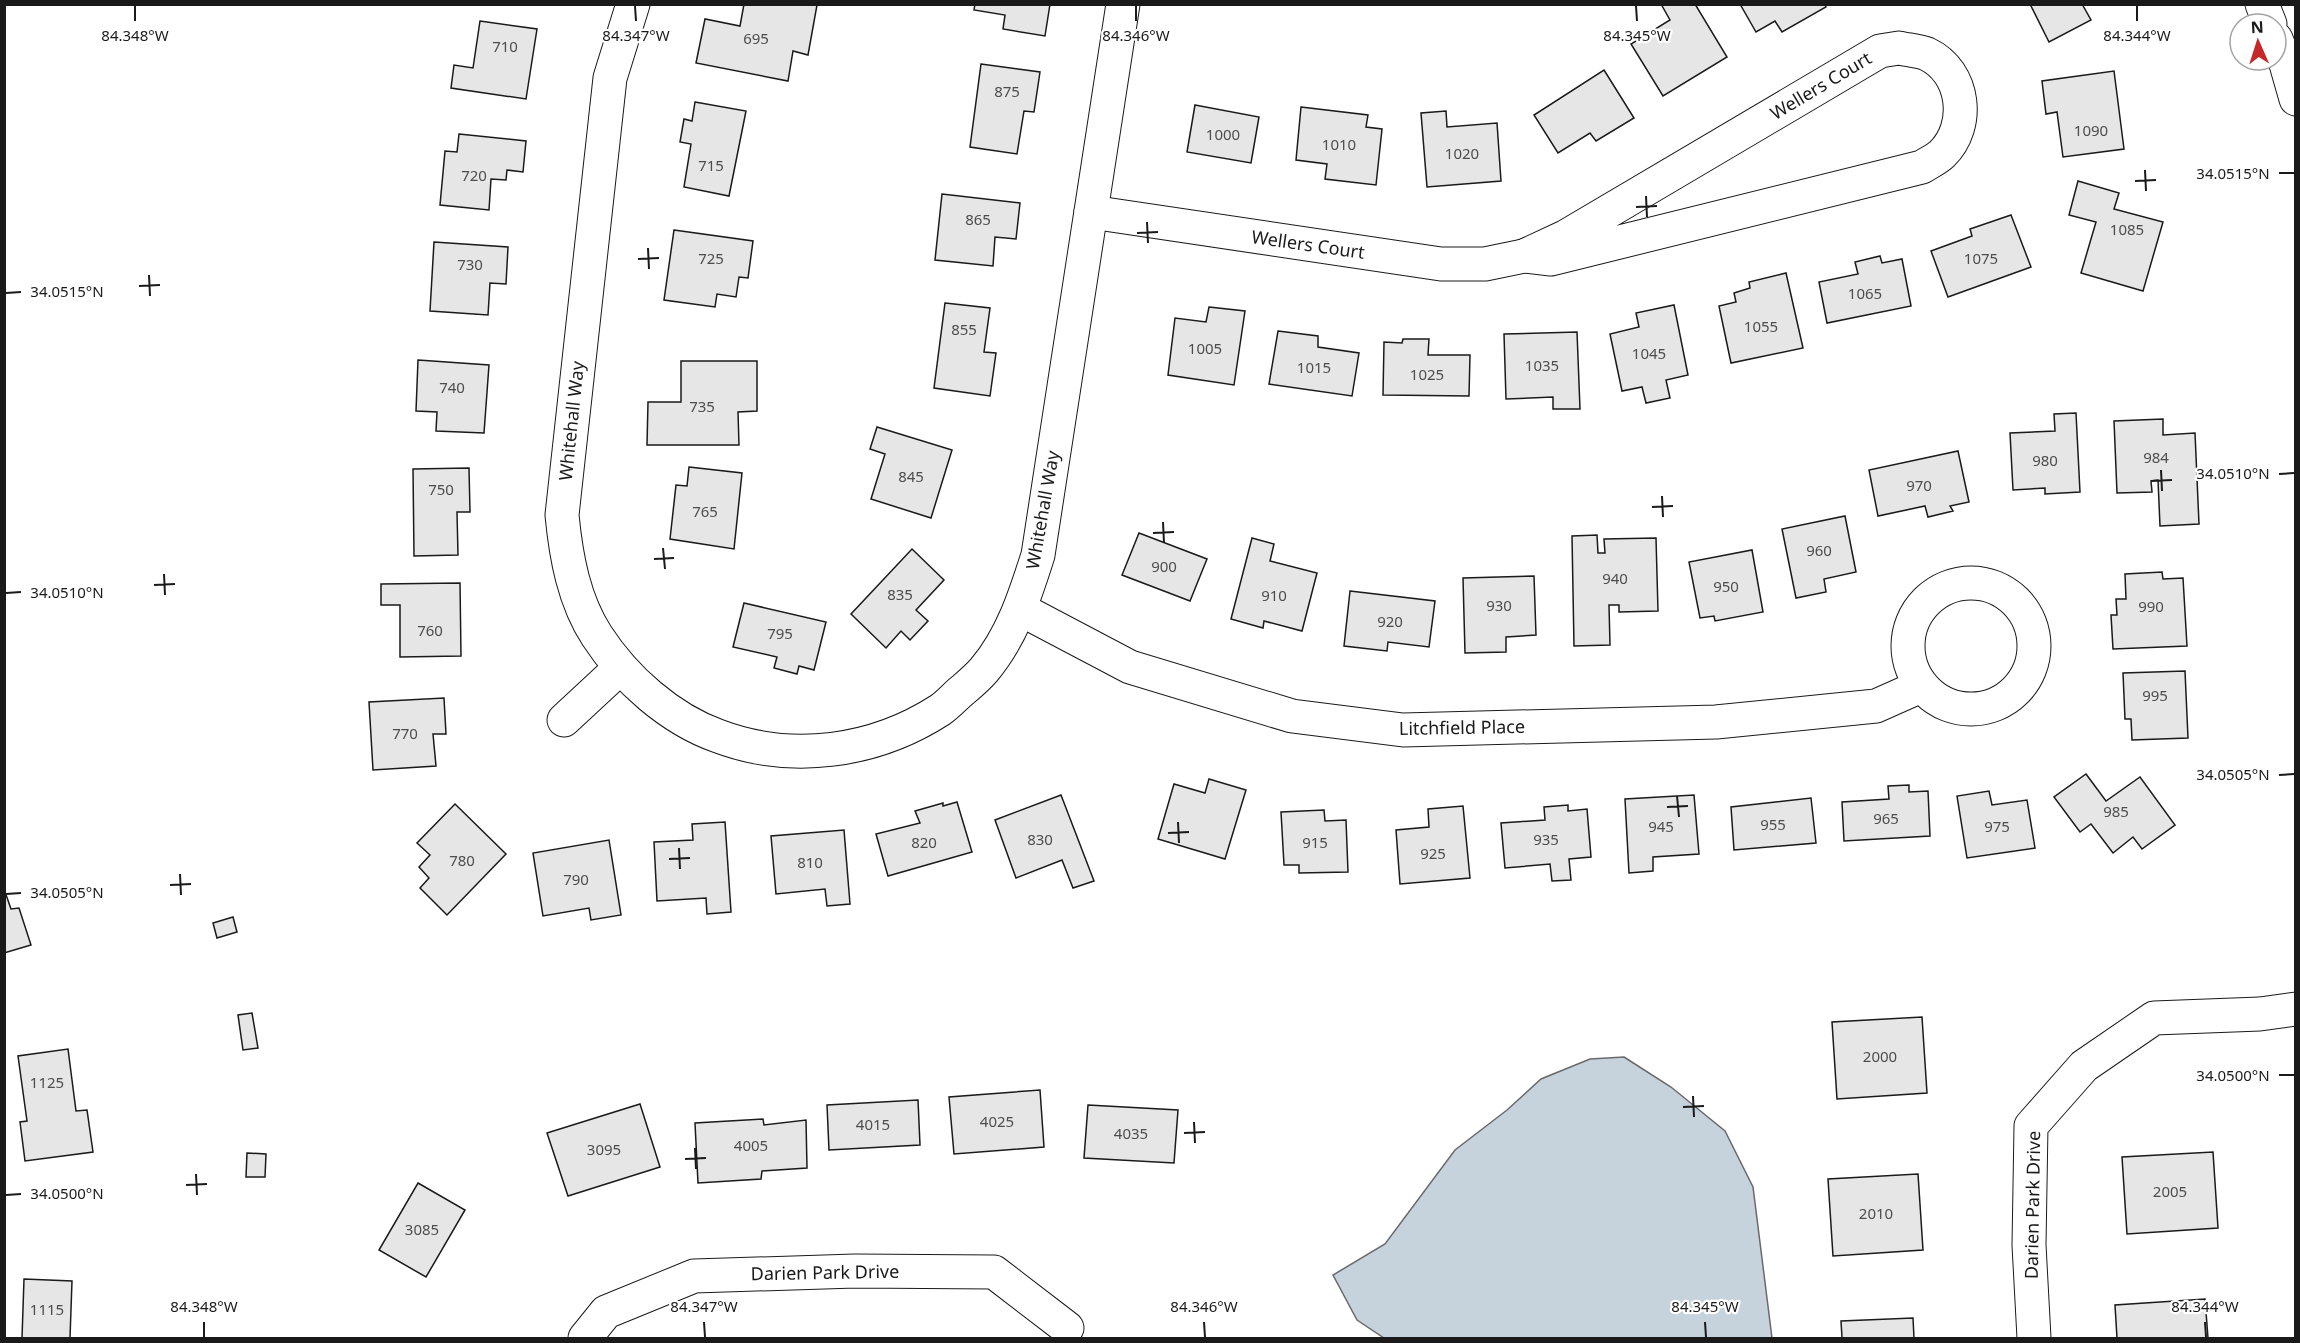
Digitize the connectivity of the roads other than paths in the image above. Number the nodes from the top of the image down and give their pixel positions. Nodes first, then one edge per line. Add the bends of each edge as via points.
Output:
1 (633, 4) edge
2 (1123, 4) edge
3 (2288, 72) edge
4 (2295, 99) edge
5 (1091, 212) junction
6 (1524, 256) junction
7 (1020, 609) junction
8 (620, 668) junction
9 (1921, 686) dead end
10 (564, 720) dead end
11 (2295, 1009) edge
12 (1067, 1328) dead end
13 (585, 1338) edge
14 (2034, 1338) edge

1 - 8 street, Whitehall Way via 610,78 562,515 566,557 578,597 596,634
2 - 5 street, Whitehall Way
3 - 4 street
5 - 6 street, Wellers Court via 1441,264 1485,264
5 - 7 street, Whitehall Way via 1038,555
6 - 6 street, Wellers Court via 1551,259 1922,167 1942,154 1957,131 1961,108 1956,85 1944,67 1927,54 1899,48 1880,51 1564,237
7 - 8 street, Whitehall Way via 984,670 942,709 891,736 831,751 778,751 718,736 667,710
7 - 9 street, Litchfield Place via 1130,667 1292,716 1403,730 1716,722 1876,706
8 - 10 street
11 - 14 street, Darien Park Drive via 2154,1018 2084,1066 2031,1126 2029,1245
12 - 13 street, Darien Park Drive via 994,1272 855,1272 694,1276 606,1312

